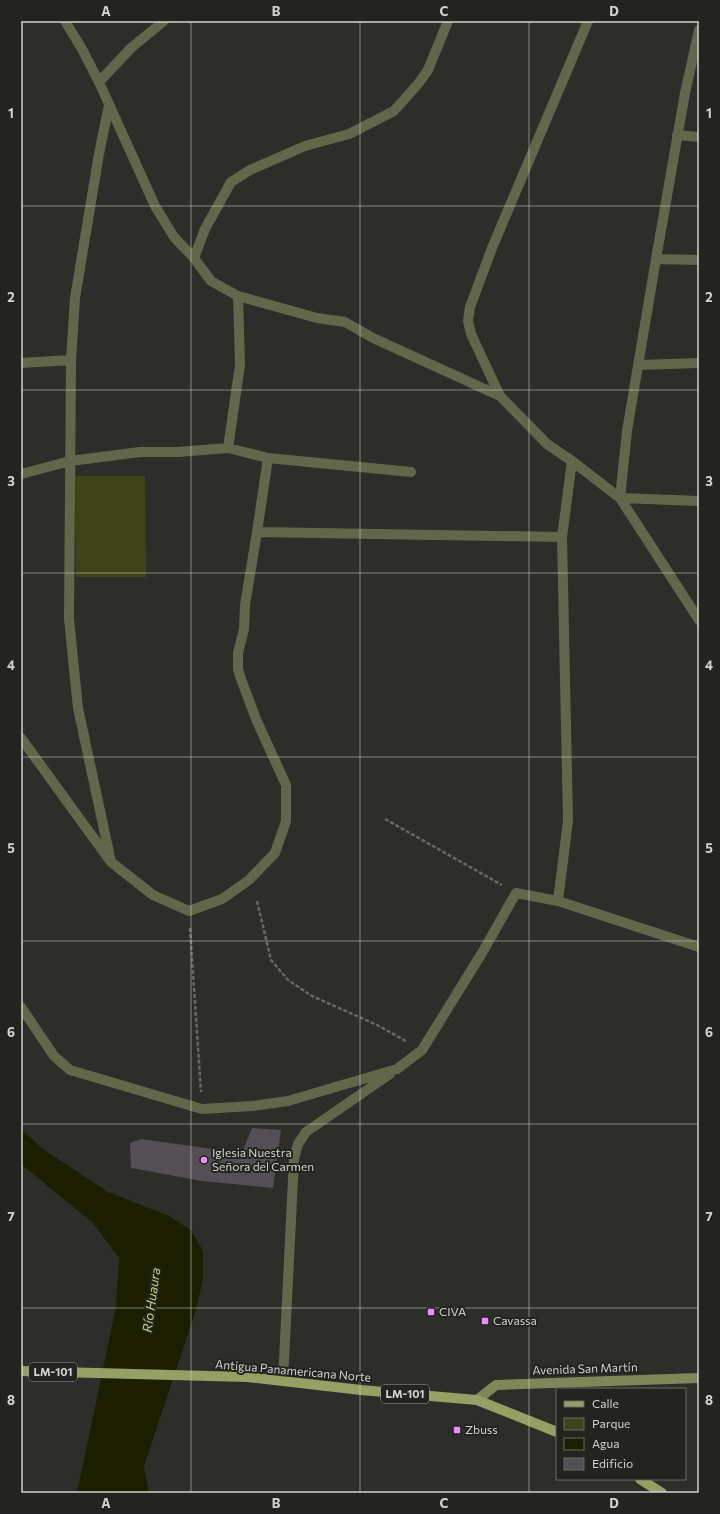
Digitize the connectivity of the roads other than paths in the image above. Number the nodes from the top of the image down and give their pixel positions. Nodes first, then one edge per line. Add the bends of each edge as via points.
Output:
1 (65, 21) edge
2 (164, 21) edge
3 (448, 21) edge
4 (588, 21) edge
5 (699, 30) edge
6 (100, 82) junction
7 (109, 105) junction
8 (677, 135) junction
9 (699, 137) edge
10 (194, 258) junction
11 (656, 259) junction
12 (699, 260) edge
13 (238, 296) junction
14 (71, 360) junction
15 (21, 363) edge
16 (699, 364) edge
17 (638, 365) junction
18 (500, 396) junction
19 (228, 448) junction
20 (268, 458) junction
21 (70, 461) junction
22 (572, 461) junction
23 (412, 472) dead end
24 (21, 474) edge
25 (620, 498) junction
26 (699, 501) edge
27 (257, 532) junction
28 (562, 537) junction
29 (699, 620) edge
30 (21, 738) edge
31 (110, 862) junction
32 (558, 901) junction
33 (699, 947) edge
34 (21, 1007) edge
35 (397, 1069) junction
36 (21, 1371) edge
37 (699, 1376) edge
38 (283, 1381) junction
39 (477, 1400) junction
40 (556, 1432) edge
41 (642, 1480) edge
42 (662, 1493) edge

1 - 6 street
2 - 6 street via 131,48
3 - 10 street via 428,70 394,110 349,134 304,146 250,170 231,182 205,229
4 - 18 street via 492,248 470,307 468,321 471,334
5 - 8 street
6 - 7 street
7 - 10 street via 155,206 174,237
7 - 14 street via 75,298
8 - 9 street
8 - 11 street
10 - 13 street via 211,281
11 - 12 street
11 - 17 street
13 - 18 street via 317,318 345,322 373,338
13 - 19 street via 240,365
14 - 15 street
14 - 21 street
16 - 17 street
17 - 25 street via 627,431
18 - 22 street via 547,444
19 - 20 street
19 - 21 street via 140,452
20 - 23 street
20 - 27 street
21 - 24 street
21 - 31 street via 69,619 78,708
22 - 25 street
22 - 28 street
25 - 26 street
25 - 29 street
27 - 28 street
27 - 31 street via 245,605 244,628 238,653 238,669 256,719 286,785 286,821 275,853 249,880 222,899 189,911 153,895
28 - 32 street via 568,821
30 - 31 street
32 - 33 street
32 - 35 street via 516,893 422,1050
34 - 35 street via 54,1056 70,1070 202,1109 288,1101
35 - 38 street via 306,1132 298,1144 294,1159
36 - 38 main road, Antigua Panamericana Norte / LM-101 via 247,1377
37 - 39 main road, Avenida San Martín via 496,1385
38 - 39 main road, Antigua Panamericana Norte / LM-101
39 - 40 main road, Antigua Panamericana Norte / LM-101
41 - 42 main road

